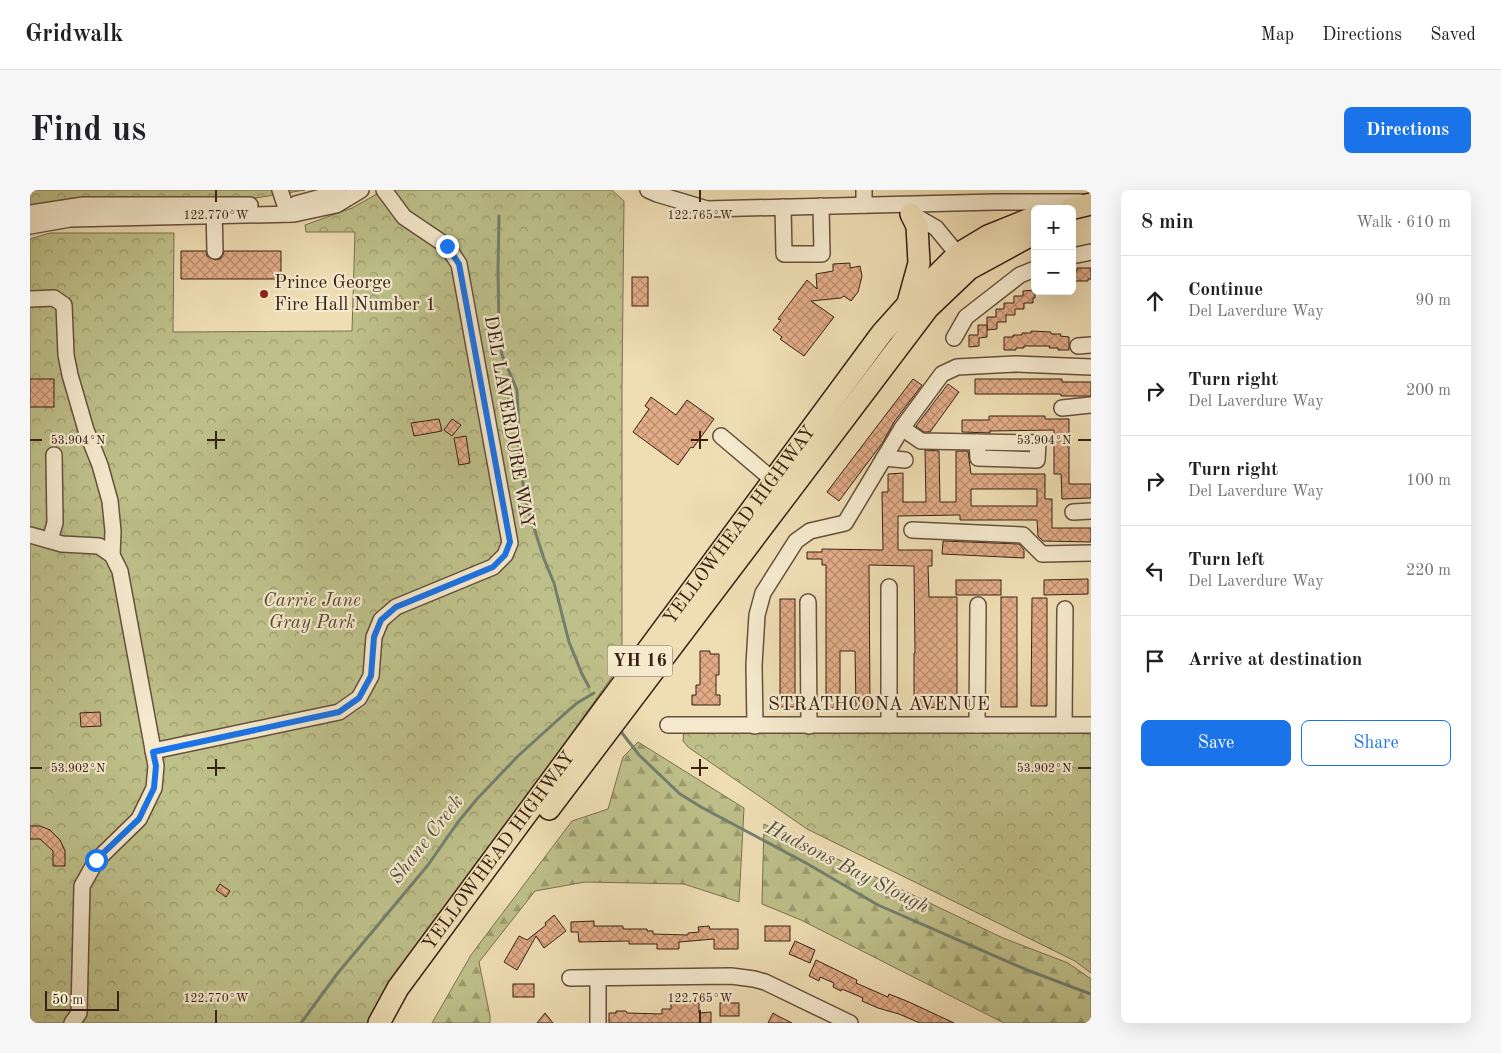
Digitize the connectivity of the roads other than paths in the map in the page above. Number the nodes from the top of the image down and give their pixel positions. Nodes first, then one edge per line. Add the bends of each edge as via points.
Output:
1 (280, 190) edge
2 (338, 190) edge
3 (361, 190) edge
4 (384, 190) edge
5 (648, 190) edge
6 (995, 196) edge
7 (864, 198) edge
8 (1043, 203) edge
9 (1091, 203) edge
10 (821, 206) junction
11 (783, 207) junction
12 (1076, 207) edge
13 (286, 209) junction
14 (903, 210) junction
15 (214, 211) junction
16 (31, 215) edge
17 (1091, 216) edge
18 (1076, 220) edge
19 (1031, 235) edge
20 (215, 251) dead end
21 (1091, 252) edge
22 (1076, 255) edge
23 (964, 262) junction
24 (1031, 271) edge
25 (30, 299) edge
26 (908, 304) junction
27 (954, 338) dead end
28 (1091, 367) edge
29 (1091, 405) edge
30 (1062, 408) dead end
31 (902, 428) junction
32 (721, 436) dead end
33 (977, 442) dead end
34 (54, 455) dead end
35 (884, 458) junction
36 (905, 460) dead end
37 (773, 480) junction
38 (1091, 511) edge
39 (1073, 512) dead end
40 (912, 530) dead end
41 (30, 535) edge
42 (50, 540) junction
43 (1091, 553) edge
44 (112, 555) junction
45 (889, 587) dead end
46 (808, 602) dead end
47 (978, 605) dead end
48 (1065, 609) dead end
49 (668, 725) dead end
50 (889, 725) junction
51 (977, 725) junction
52 (1064, 725) junction
53 (1091, 725) edge
54 (755, 726) junction
55 (809, 726) junction
56 (153, 752) junction
57 (570, 978) dead end
58 (598, 978) junction
59 (72, 1023) edge
60 (379, 1023) edge
61 (391, 1023) edge
62 (598, 1023) edge
63 (850, 1023) edge

1 - 13 street
2 - 13 street
3 - 13 street via 336,206
4 - 56 street, DEL LAVERDURE WAY via 404,217 447,246 459,264 510,542 505,555 493,567 396,607 381,620 374,637 371,676 359,698 339,712
5 - 11 street via 707,209
6 - 8 street
6 - 14 street
7 - 10 street
7 - 14 street
8 - 9 street
8 - 23 highway, YELLOWHEAD HIGHWAY / YH 16 via 988,236
9 - 12 highway
10 - 11 street
10 - 11 street via 822,254 784,254
13 - 15 street
14 - 23 street via 936,228
14 - 26 highway via 917,226 919,263
15 - 16 street via 83,205
15 - 20 street
17 - 18 highway
19 - 23 highway, YELLOWHEAD HIGHWAY / YH 16
21 - 22 street
23 - 26 highway, YELLOWHEAD HIGHWAY / YH 16
23 - 61 highway, YELLOWHEAD HIGHWAY / YH 16 via 402,1001
24 - 27 street via 1020,275 966,316
25 - 44 street via 54,298 64,305 70,375 110,501
26 - 37 highway, YELLOWHEAD HIGHWAY / YH 16 via 882,333
28 - 31 street via 1015,364 958,367 942,374
29 - 30 street
31 - 33 street via 920,441
31 - 35 street
32 - 37 street
34 - 42 street via 55,523
35 - 36 street
35 - 54 street via 845,523 810,531 796,540 763,593 757,615 754,664
37 - 60 highway, YELLOWHEAD HIGHWAY / YH 16 via 398,988
38 - 39 street
40 - 43 street via 1023,535 1042,554
41 - 42 street
42 - 44 street via 62,544 99,546
44 - 56 street via 120,571
45 - 50 street
46 - 55 street
47 - 51 street
48 - 52 street
49 - 54 street, STRATHCONA AVENUE
50 - 51 street, STRATHCONA AVENUE
50 - 55 street, STRATHCONA AVENUE
51 - 52 street, STRATHCONA AVENUE
52 - 53 street, STRATHCONA AVENUE
54 - 55 street, STRATHCONA AVENUE
56 - 59 street via 156,766 154,788 139,819 96,860 82,886 79,1014
57 - 58 street
58 - 62 street
58 - 63 street via 731,976 754,979

